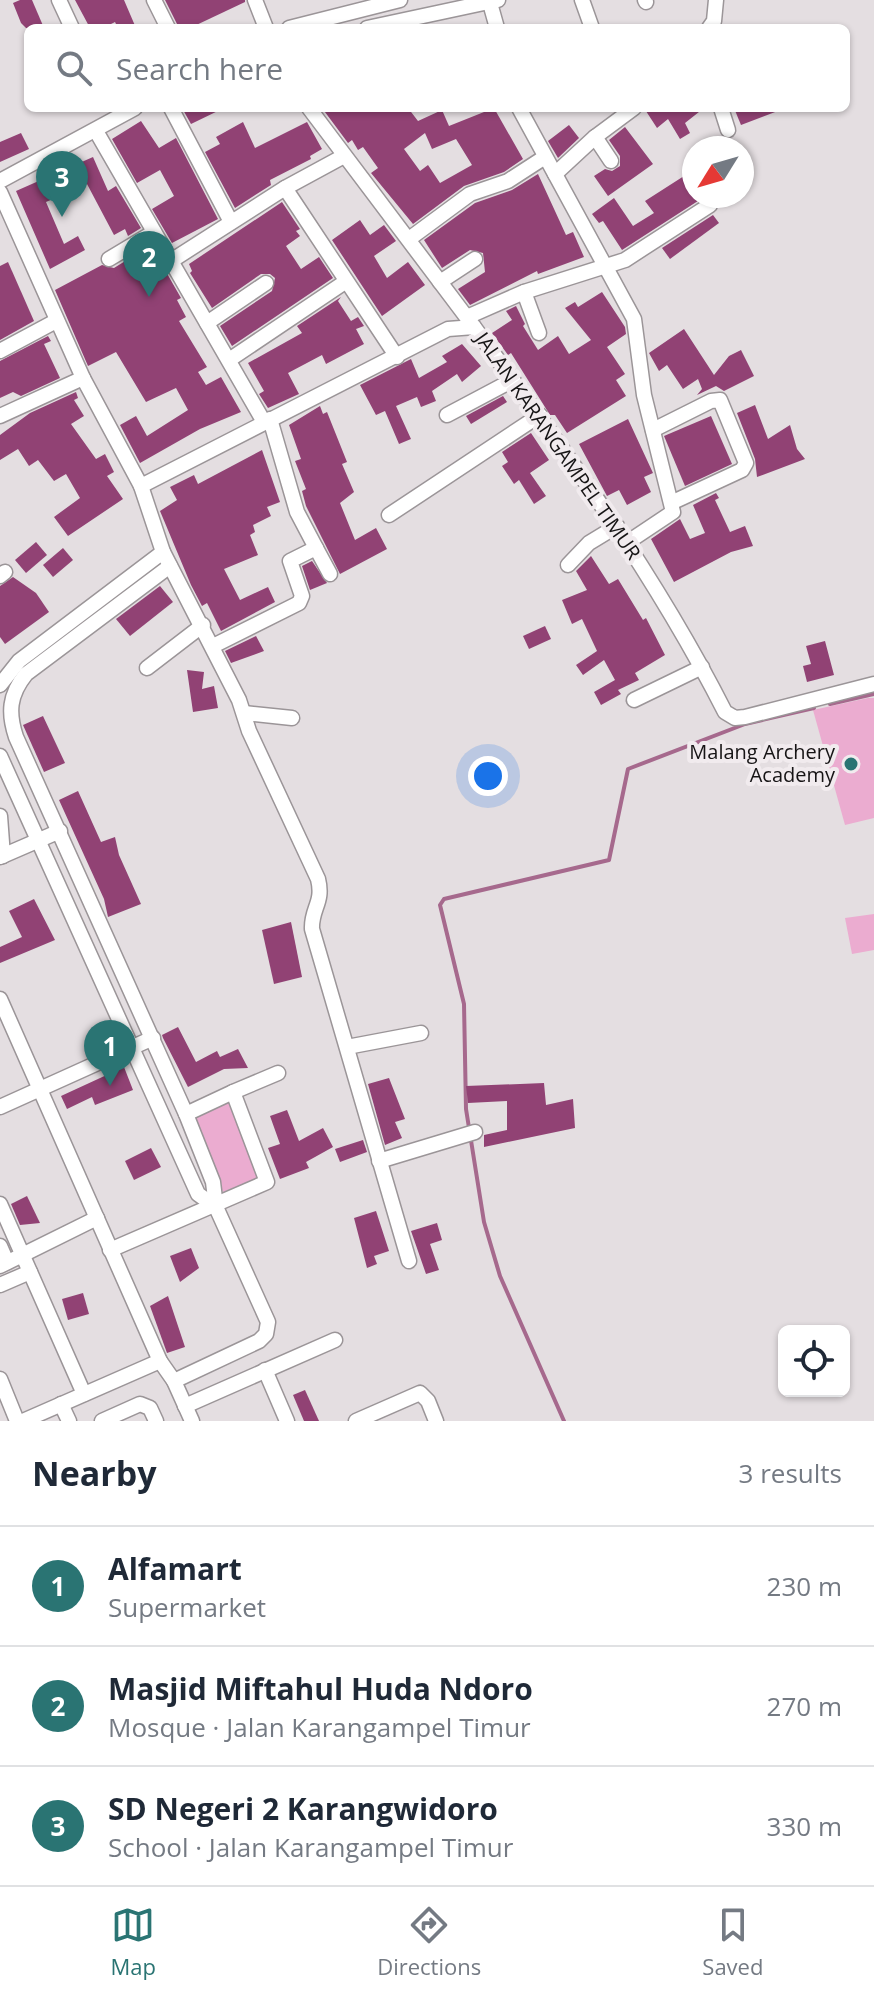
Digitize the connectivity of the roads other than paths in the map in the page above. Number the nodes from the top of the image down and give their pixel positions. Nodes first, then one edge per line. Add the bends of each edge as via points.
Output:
1 (59, 0) edge
2 (154, 0) edge
3 (255, 0) edge
4 (400, 0) edge
5 (582, 0) edge
6 (716, 0) edge
7 (494, 2) edge
8 (376, 3) edge
9 (70, 24) edge
10 (166, 24) edge
11 (264, 24) edge
12 (303, 24) edge
13 (387, 24) edge
14 (497, 24) edge
15 (591, 24) edge
16 (712, 24) edge
17 (128, 112) edge
18 (173, 112) edge
19 (312, 112) edge
20 (524, 112) edge
21 (629, 112) edge
22 (722, 112) edge
23 (728, 130) dead end
24 (96, 131) junction
25 (595, 137) junction
26 (344, 156) junction
27 (545, 157) junction
28 (611, 161) dead end
29 (555, 174) junction
30 (0, 181) edge
31 (285, 188) junction
32 (0, 192) edge
33 (705, 208) edge
34 (231, 222) junction
35 (154, 232) junction
36 (409, 239) junction
37 (109, 259) dead end
38 (475, 259) dead end
39 (171, 261) junction
40 (603, 266) junction
41 (345, 282) junction
42 (440, 282) junction
43 (266, 283) dead end
44 (524, 292) junction
45 (56, 321) junction
46 (470, 322) junction
47 (207, 323) junction
48 (539, 333) dead end
49 (0, 351) edge
50 (397, 357) junction
51 (229, 360) junction
52 (83, 378) junction
53 (513, 380) junction
54 (447, 415) dead end
55 (540, 415) junction
56 (0, 416) edge
57 (267, 421) junction
58 (653, 430) junction
59 (141, 486) junction
60 (673, 502) junction
61 (389, 515) dead end
62 (617, 526) junction
63 (628, 542) junction
64 (316, 548) junction
65 (163, 552) junction
66 (568, 565) dead end
67 (170, 566) junction
68 (330, 574) dead end
69 (203, 625) junction
70 (213, 646) junction
71 (19, 661) junction
72 (0, 667) edge
73 (702, 667) junction
74 (147, 668) dead end
75 (874, 684) edge
76 (0, 685) edge
77 (634, 700) dead end
78 (4, 708) edge
79 (244, 713) junction
80 (292, 718) dead end
81 (0, 756) edge
82 (0, 816) edge
83 (60, 831) junction
84 (40, 840) junction
85 (2, 856) edge
86 (0, 999) edge
87 (421, 1033) dead end
88 (153, 1038) junction
89 (133, 1047) junction
90 (347, 1047) junction
91 (278, 1073) dead end
92 (41, 1089) junction
93 (233, 1092) junction
94 (0, 1107) edge
95 (186, 1114) junction
96 (469, 1134) dead end
97 (379, 1161) junction
98 (0, 1204) edge
99 (216, 1207) junction
100 (97, 1218) junction
101 (0, 1246) edge
102 (110, 1250) junction
103 (22, 1255) junction
104 (409, 1261) dead end
105 (4, 1264) edge
106 (30, 1272) junction
107 (0, 1285) edge
108 (335, 1340) dead end
109 (160, 1361) junction
110 (265, 1370) junction
111 (0, 1379) edge
112 (174, 1381) junction
113 (84, 1394) junction
114 (61, 1404) junction
115 (185, 1406) junction
116 (17, 1421) edge
117 (23, 1421) edge
118 (69, 1421) edge
119 (102, 1421) edge
120 (156, 1421) edge
121 (192, 1421) edge
122 (287, 1421) edge
123 (356, 1421) edge
124 (436, 1421) edge

1 - 9 street
2 - 10 street
3 - 11 street
4 - 8 street
5 - 15 street
6 - 16 street
7 - 13 street
7 - 14 street
8 - 12 street
17 - 24 street
18 - 34 street
19 - 26 street
20 - 27 street
21 - 25 street
22 - 23 street
24 - 30 street
24 - 35 street
25 - 28 street
25 - 29 street
26 - 31 street
26 - 36 street
27 - 29 street
27 - 36 street via 508,181 470,194
29 - 40 street
31 - 34 street
31 - 41 street
32 - 45 street
33 - 40 street via 625,260
34 - 39 street
35 - 37 street
35 - 39 street
36 - 42 street
38 - 42 street
39 - 47 street
40 - 44 street
40 - 58 street via 634,319
41 - 50 street
41 - 51 street
42 - 46 street
43 - 47 street
44 - 46 street
44 - 48 street
45 - 49 street
45 - 52 street
46 - 50 street, JALAN KARANGAMPEL TIMUR
46 - 53 street, JALAN KARANGAMPEL TIMUR
47 - 51 street
50 - 57 street, JALAN KARANGAMPEL TIMUR
51 - 57 street
52 - 56 street
52 - 59 street
53 - 54 street
53 - 55 street, JALAN KARANGAMPEL TIMUR
55 - 61 street
55 - 62 street, JALAN KARANGAMPEL TIMUR
57 - 59 street, JALAN KARANGAMPEL TIMUR
57 - 64 street via 297,512
58 - 60 street
58 - 60 street via 720,400 746,463 742,470
59 - 65 street
60 - 63 street via 671,515
62 - 63 street, JALAN KARANGAMPEL TIMUR
62 - 66 street via 589,543
63 - 73 street, JALAN KARANGAMPEL TIMUR
64 - 68 street
64 - 70 street via 290,561 302,596 299,603
65 - 67 street
65 - 71 street
67 - 69 street
67 - 78 street via 26,674
69 - 70 street
69 - 74 street
70 - 79 street
71 - 72 street
71 - 76 street
73 - 75 street, JALAN KARANGAMPEL TIMUR via 725,712 735,718
73 - 77 street
78 - 83 street
79 - 80 street
79 - 90 street via 318,879 322,895 312,929
81 - 84 street
82 - 85 street
83 - 84 street
83 - 88 street
84 - 85 street
84 - 89 street
86 - 92 street
87 - 90 street
88 - 89 street
88 - 95 street
89 - 92 street
89 - 99 street via 198,1194
90 - 97 street
91 - 93 street
92 - 94 street
92 - 100 street
93 - 95 street
93 - 99 street via 268,1178 265,1185
95 - 99 street via 213,1182
96 - 97 street
97 - 104 street
98 - 103 street
99 - 102 street
99 - 112 street via 268,1322 266,1334
100 - 102 street
100 - 103 street
101 - 105 street
102 - 109 street
103 - 105 street
103 - 106 street
106 - 107 street
106 - 113 street
108 - 110 street
109 - 112 street
109 - 113 street
110 - 115 street
110 - 122 street
111 - 116 street
112 - 115 street
113 - 114 street
114 - 117 street
114 - 118 street
115 - 121 street
119 - 120 street via 140,1404 150,1408
123 - 124 street via 420,1393

